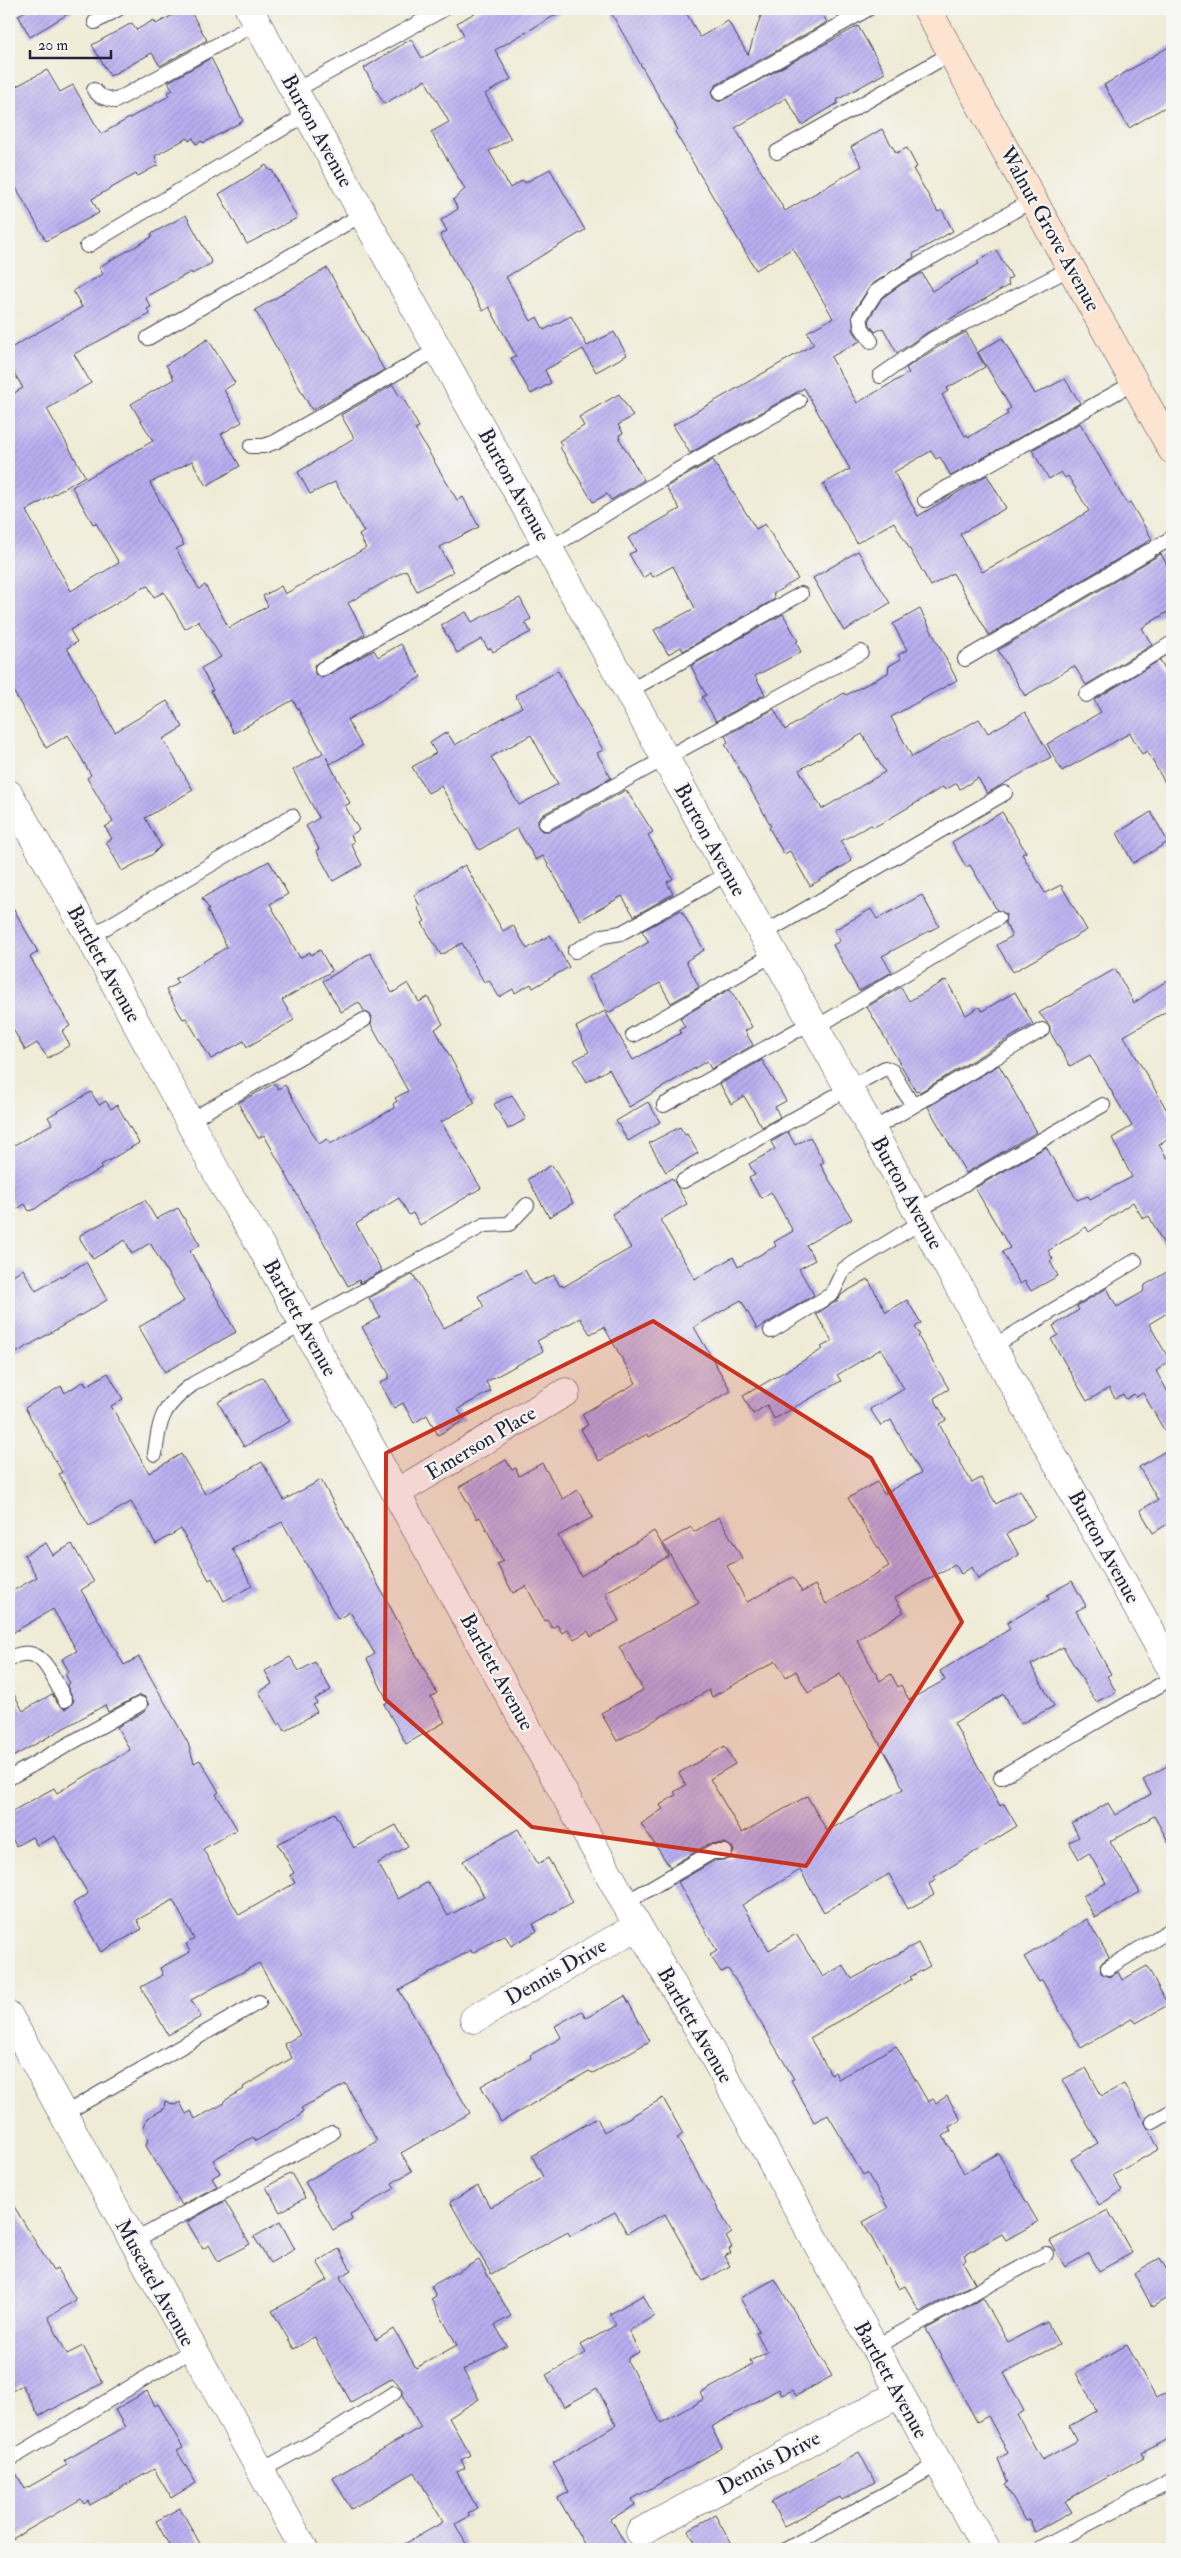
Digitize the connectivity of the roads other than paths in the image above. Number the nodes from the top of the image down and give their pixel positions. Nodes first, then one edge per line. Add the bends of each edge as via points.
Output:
1 (118, 9) edge
2 (444, 9) edge
3 (868, 9) edge
4 (927, 9) edge
5 (253, 16) edge
6 (95, 22) dead end
7 (952, 53) junction
8 (94, 90) dead end
9 (294, 91) junction
10 (720, 93) dead end
11 (307, 114) junction
12 (777, 152) dead end
13 (1033, 200) junction
14 (363, 214) junction
15 (87, 246) dead end
16 (1071, 268) junction
17 (148, 338) dead end
18 (871, 341) dead end
19 (438, 349) junction
20 (880, 376) dead end
21 (1135, 382) junction
22 (799, 401) dead end
23 (251, 446) dead end
24 (1172, 450) edge
25 (925, 500) dead end
26 (1172, 538) edge
27 (547, 546) junction
28 (801, 594) dead end
29 (1172, 643) edge
30 (861, 652) dead end
31 (965, 659) dead end
32 (322, 669) dead end
33 (629, 691) junction
34 (1086, 696) dead end
35 (664, 757) junction
36 (1005, 793) dead end
37 (9, 794) edge
38 (292, 816) dead end
39 (546, 824) dead end
40 (729, 873) junction
41 (998, 918) dead end
42 (90, 938) junction
43 (768, 944) junction
44 (575, 952) dead end
45 (364, 1020) dead end
46 (814, 1025) junction
47 (1042, 1030) dead end
48 (634, 1035) dead end
49 (848, 1087) junction
50 (664, 1105) dead end
51 (1103, 1105) dead end
52 (913, 1106) junction
53 (189, 1121) junction
54 (872, 1130) junction
55 (683, 1181) dead end
56 (527, 1205) dead end
57 (920, 1216) junction
58 (1135, 1261) dead end
59 (303, 1324) junction
60 (771, 1331) dead end
61 (992, 1346) junction
62 (566, 1392) dead end
63 (155, 1454) dead end
64 (396, 1493) junction
65 (9, 1659) edge
66 (1172, 1670) edge
67 (1172, 1678) edge
68 (65, 1700) dead end
69 (140, 1704) dead end
70 (9, 1778) edge
71 (1001, 1778) dead end
72 (725, 1852) dead end
73 (631, 1914) junction
74 (1172, 1929) edge
75 (1108, 1968) dead end
76 (259, 2002) dead end
77 (9, 2016) edge
78 (474, 2019) dead end
79 (16, 2044) edge
80 (1172, 2111) edge
81 (62, 2115) junction
82 (1153, 2122) dead end
83 (332, 2133) dead end
84 (132, 2242) junction
85 (1046, 2254) dead end
86 (873, 2348) junction
87 (192, 2350) junction
88 (394, 2393) dead end
89 (899, 2394) junction
90 (9, 2460) edge
91 (938, 2464) junction
92 (260, 2471) junction
93 (1172, 2480) edge
94 (640, 2532) dead end
95 (304, 2549) edge
96 (787, 2549) edge
97 (986, 2549) edge
98 (1040, 2549) edge

1 - 6 lane
2 - 9 lane
3 - 10 lane
4 - 7 main road, Walnut Grove Avenue
5 - 8 lane via 115,101 100,96
5 - 9 street, Burton Avenue
7 - 12 lane
7 - 13 main road, Walnut Grove Avenue
9 - 11 street, Burton Avenue
11 - 14 street, Burton Avenue
11 - 15 lane
13 - 16 main road, Walnut Grove Avenue
13 - 18 lane via 876,292 860,317 862,328
14 - 17 lane
14 - 19 street, Burton Avenue
16 - 20 lane via 933,339
16 - 21 main road, Walnut Grove Avenue
19 - 23 lane via 281,438 264,446
19 - 27 street, Burton Avenue
21 - 24 main road, Walnut Grove Avenue
21 - 25 lane
22 - 27 lane
26 - 31 lane
27 - 32 lane
27 - 33 street, Burton Avenue
28 - 33 lane
29 - 34 lane
30 - 35 lane
33 - 35 street, Burton Avenue
35 - 39 lane
35 - 40 street, Burton Avenue
36 - 43 lane
37 - 42 street, Bartlett Avenue
38 - 42 lane
40 - 43 street, Burton Avenue
40 - 44 lane via 621,933 603,936
41 - 46 lane
42 - 53 street, Bartlett Avenue
43 - 46 street, Burton Avenue
43 - 48 lane
45 - 53 lane
46 - 49 street, Burton Avenue
46 - 50 lane
47 - 52 lane
49 - 52 lane via 878,1070 888,1069
49 - 54 street, Burton Avenue
49 - 55 lane
51 - 57 lane
52 - 54 lane
53 - 59 street, Bartlett Avenue
54 - 57 street, Burton Avenue
56 - 59 lane via 509,1224 484,1225
57 - 60 lane via 844,1269 832,1294
57 - 61 street, Burton Avenue
58 - 61 lane
59 - 63 lane via 173,1398 159,1421
59 - 64 street, Bartlett Avenue
61 - 66 street, Burton Avenue
62 - 64 street, Emerson Place
64 - 73 street, Bartlett Avenue
65 - 68 lane via 27,1652 36,1654 44,1662
67 - 71 lane
69 - 70 lane
72 - 73 lane via 712,1852
73 - 78 street, Dennis Drive
73 - 86 street, Bartlett Avenue via 699,2030
74 - 75 lane
76 - 81 lane
77 - 79 street, Muscatel Avenue
79 - 81 street, Muscatel Avenue
80 - 82 lane
81 - 84 street, Muscatel Avenue
83 - 84 lane
84 - 87 street, Muscatel Avenue
85 - 86 lane
86 - 89 street, Bartlett Avenue
87 - 90 lane
87 - 92 street, Muscatel Avenue
88 - 92 lane via 339,2428
89 - 91 street, Bartlett Avenue
89 - 94 street, Dennis Drive
91 - 96 lane
91 - 97 street, Bartlett Avenue
92 - 95 street, Muscatel Avenue
93 - 98 lane

